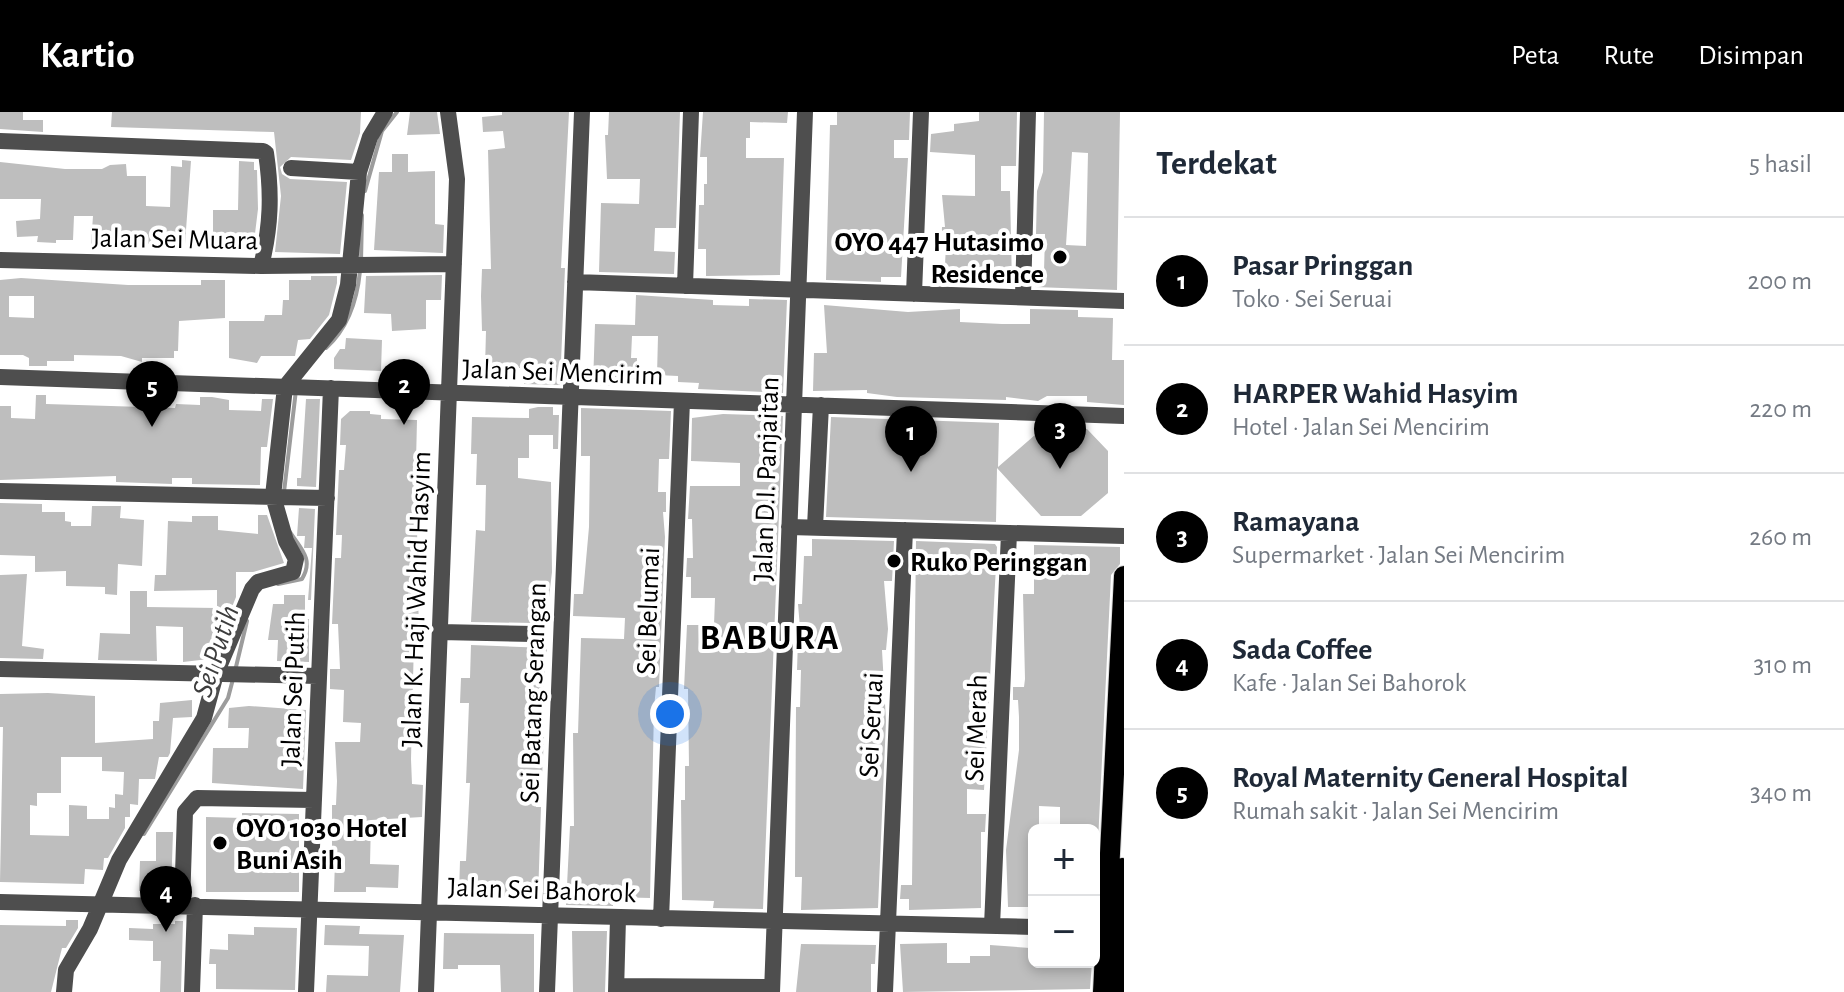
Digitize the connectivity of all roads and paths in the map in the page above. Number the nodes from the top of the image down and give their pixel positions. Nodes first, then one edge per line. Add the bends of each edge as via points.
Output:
1 (385, 112) edge
2 (448, 112) edge
3 (582, 112) edge
4 (691, 112) edge
5 (805, 112) edge
6 (921, 112) edge
7 (1028, 112) edge
8 (0, 141) edge
9 (291, 168) dead end
10 (359, 172) junction
11 (0, 260) edge
12 (454, 264) junction
13 (356, 265) junction
14 (261, 266) junction
15 (575, 282) junction
16 (685, 286) junction
17 (798, 290) junction
18 (914, 294) junction
19 (1023, 296) junction
20 (1124, 301) edge
21 (0, 377) edge
22 (292, 387) junction
23 (331, 388) junction
24 (448, 392) junction
25 (570, 396) junction
26 (682, 401) junction
27 (794, 404) junction
28 (821, 405) junction
29 (1124, 416) edge
30 (0, 491) edge
31 (281, 496) junction
32 (327, 498) junction
33 (789, 527) junction
34 (815, 527) junction
35 (905, 530) junction
36 (1009, 533) junction
37 (1124, 536) edge
38 (1124, 576) edge
39 (440, 632) junction
40 (533, 634) dead end
41 (0, 669) edge
42 (216, 674) junction
43 (318, 676) junction
44 (1120, 676) edge
45 (314, 800) junction
46 (1124, 818) edge
47 (0, 902) edge
48 (106, 903) junction
49 (188, 905) junction
50 (309, 908) junction
51 (430, 912) junction
52 (549, 916) junction
53 (618, 918) junction
54 (661, 919) junction
55 (774, 921) junction
56 (887, 923) junction
57 (992, 926) junction
58 (1028, 927) edge
59 (1112, 927) edge
60 (616, 989) edge
61 (772, 989) edge
62 (750, 990) edge
63 (64, 992) edge
64 (192, 992) edge
65 (306, 992) edge
66 (426, 992) edge
67 (547, 992) edge
68 (885, 992) edge
69 (1103, 992) edge
70 (1118, 992) edge

1 - 10 street
2 - 12 street, Jalan K. Haji Wahid Hasyim via 457,179
3 - 15 street, Sei Batang Serangan
4 - 16 street
5 - 17 street, Jalan D.I. Panjaitan
6 - 18 street
7 - 19 street
8 - 14 street via 266,153 270,228
9 - 10 street
10 - 13 street
11 - 14 street, Jalan Sei Muara
12 - 13 street, Jalan Sei Muara
12 - 24 street, Jalan K. Haji Wahid Hasyim
13 - 14 street, Jalan Sei Muara
13 - 22 street via 339,320
15 - 16 street
15 - 25 street, Sei Batang Serangan
16 - 17 street
17 - 18 street
17 - 27 street, Jalan D.I. Panjaitan
18 - 19 street
19 - 20 street
21 - 22 street, Jalan Sei Mencirim
22 - 23 street, Jalan Sei Mencirim
22 - 31 street via 281,452
23 - 24 street, Jalan Sei Mencirim
23 - 32 street, Jalan Sei Putih
24 - 25 street, Jalan Sei Mencirim
24 - 39 street, Jalan K. Haji Wahid Hasyim
25 - 26 street, Jalan Sei Mencirim
25 - 52 street, Sei Batang Serangan
26 - 27 street, Jalan Sei Mencirim
26 - 54 street, Sei Belumai
27 - 28 street, Jalan Sei Mencirim
27 - 33 street, Jalan D.I. Panjaitan
28 - 29 street, Jalan Sei Mencirim
28 - 34 street
30 - 31 street
31 - 32 street
31 - 42 street via 295,566 287,576 267,578 252,589
32 - 43 street, Jalan Sei Putih
33 - 34 street
33 - 55 street, Jalan D.I. Panjaitan
34 - 35 street
35 - 36 street
35 - 56 street, Sei Seruai
36 - 37 street
36 - 57 street, Sei Merah
38 - 44 main road
39 - 40 street
39 - 51 street, Jalan K. Haji Wahid Hasyim
41 - 42 street
42 - 43 street
42 - 48 street via 204,718 119,860
43 - 45 street, Jalan Sei Putih
44 - 59 main road
45 - 49 street via 197,798 189,804
45 - 50 street, Jalan Sei Putih
46 - 59 main road
47 - 48 street, Jalan Sei Bahorok
48 - 49 street, Jalan Sei Bahorok
48 - 63 street via 66,970
49 - 50 street, Jalan Sei Bahorok
49 - 64 street
50 - 51 street, Jalan Sei Bahorok
50 - 65 street, Jalan Sei Putih
51 - 52 street, Jalan Sei Bahorok
51 - 66 street, Jalan K. Haji Wahid Hasyim
52 - 53 street, Jalan Sei Bahorok
52 - 67 street, Sei Batang Serangan
53 - 54 street, Jalan Sei Bahorok
53 - 60 street
54 - 55 street, Jalan Sei Bahorok
55 - 56 street, Jalan Sei Bahorok
55 - 61 street, Jalan D.I. Panjaitan
56 - 57 street, Jalan Sei Bahorok
56 - 68 street, Sei Seruai
57 - 58 street, Jalan Sei Bahorok
59 - 69 main road
59 - 70 main road
60 - 62 street
61 - 62 street

